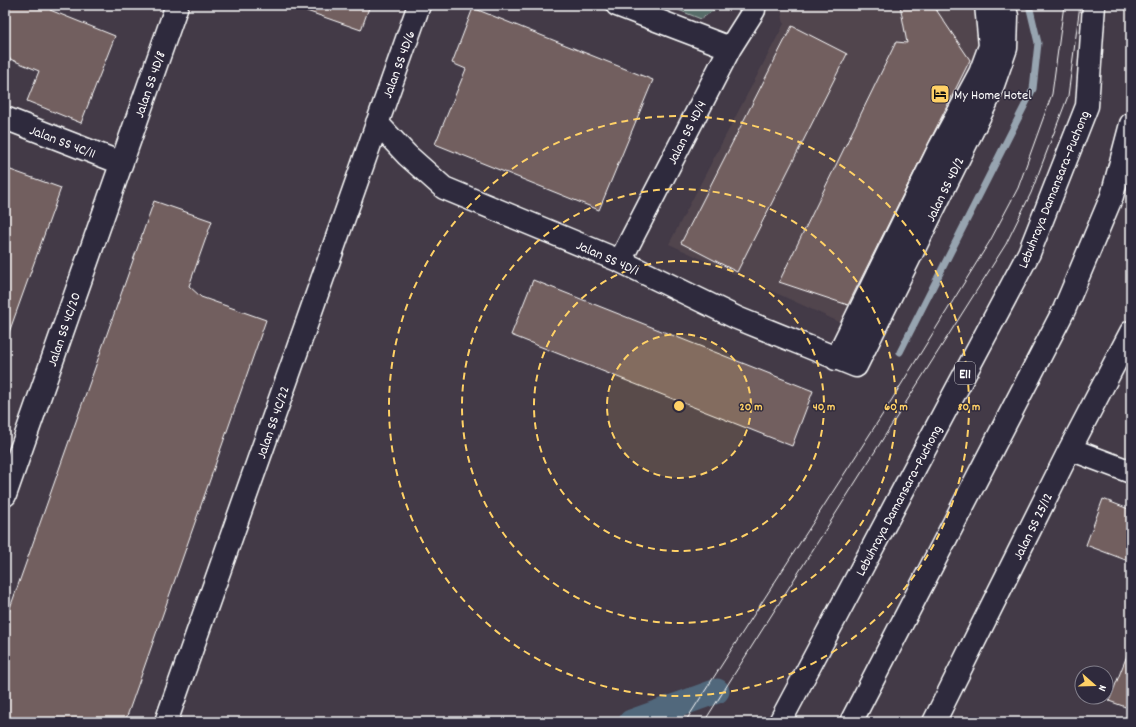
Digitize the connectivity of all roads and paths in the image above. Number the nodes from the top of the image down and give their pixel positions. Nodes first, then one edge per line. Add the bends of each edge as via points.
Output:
1 (177, 5) edge
2 (419, 5) edge
3 (617, 5) edge
4 (753, 5) edge
5 (986, 5) edge
6 (1004, 5) edge
7 (1094, 5) edge
8 (730, 48) junction
9 (5, 118) edge
10 (377, 123) junction
11 (1131, 124) edge
12 (121, 164) junction
13 (620, 261) junction
14 (1131, 332) edge
15 (846, 362) junction
16 (1070, 449) junction
17 (1131, 472) edge
18 (5, 495) edge
19 (166, 722) edge
20 (780, 722) edge
21 (851, 722) edge
22 (934, 722) edge

1 - 12 main road, Jalan SS 4D/8
2 - 10 main road, Jalan SS 4D/6
3 - 8 main road
4 - 8 main road, Jalan SS 4D/4 via 754,10
5 - 15 main road via 990,46 980,73 939,149
6 - 15 main road, Jalan SS 4D/2 via 1007,16 1006,48 988,99
7 - 20 main road, Lebuhraya Damansara–Puchong / E11 via 1087,106 1029,253
8 - 13 main road, Jalan SS 4D/4
9 - 12 main road, Jalan SS 4C/11
10 - 13 main road, Jalan SS 4D/1 via 407,155 444,188
10 - 19 main road, Jalan SS 4C/22
11 - 21 main road via 1112,196 1064,310
12 - 18 main road, Jalan SS 4C/20
13 - 15 main road, Jalan SS 4D/1 via 738,318
14 - 16 main road, Jalan SS 25/12
16 - 17 main road
16 - 22 main road, Jalan SS 25/12

